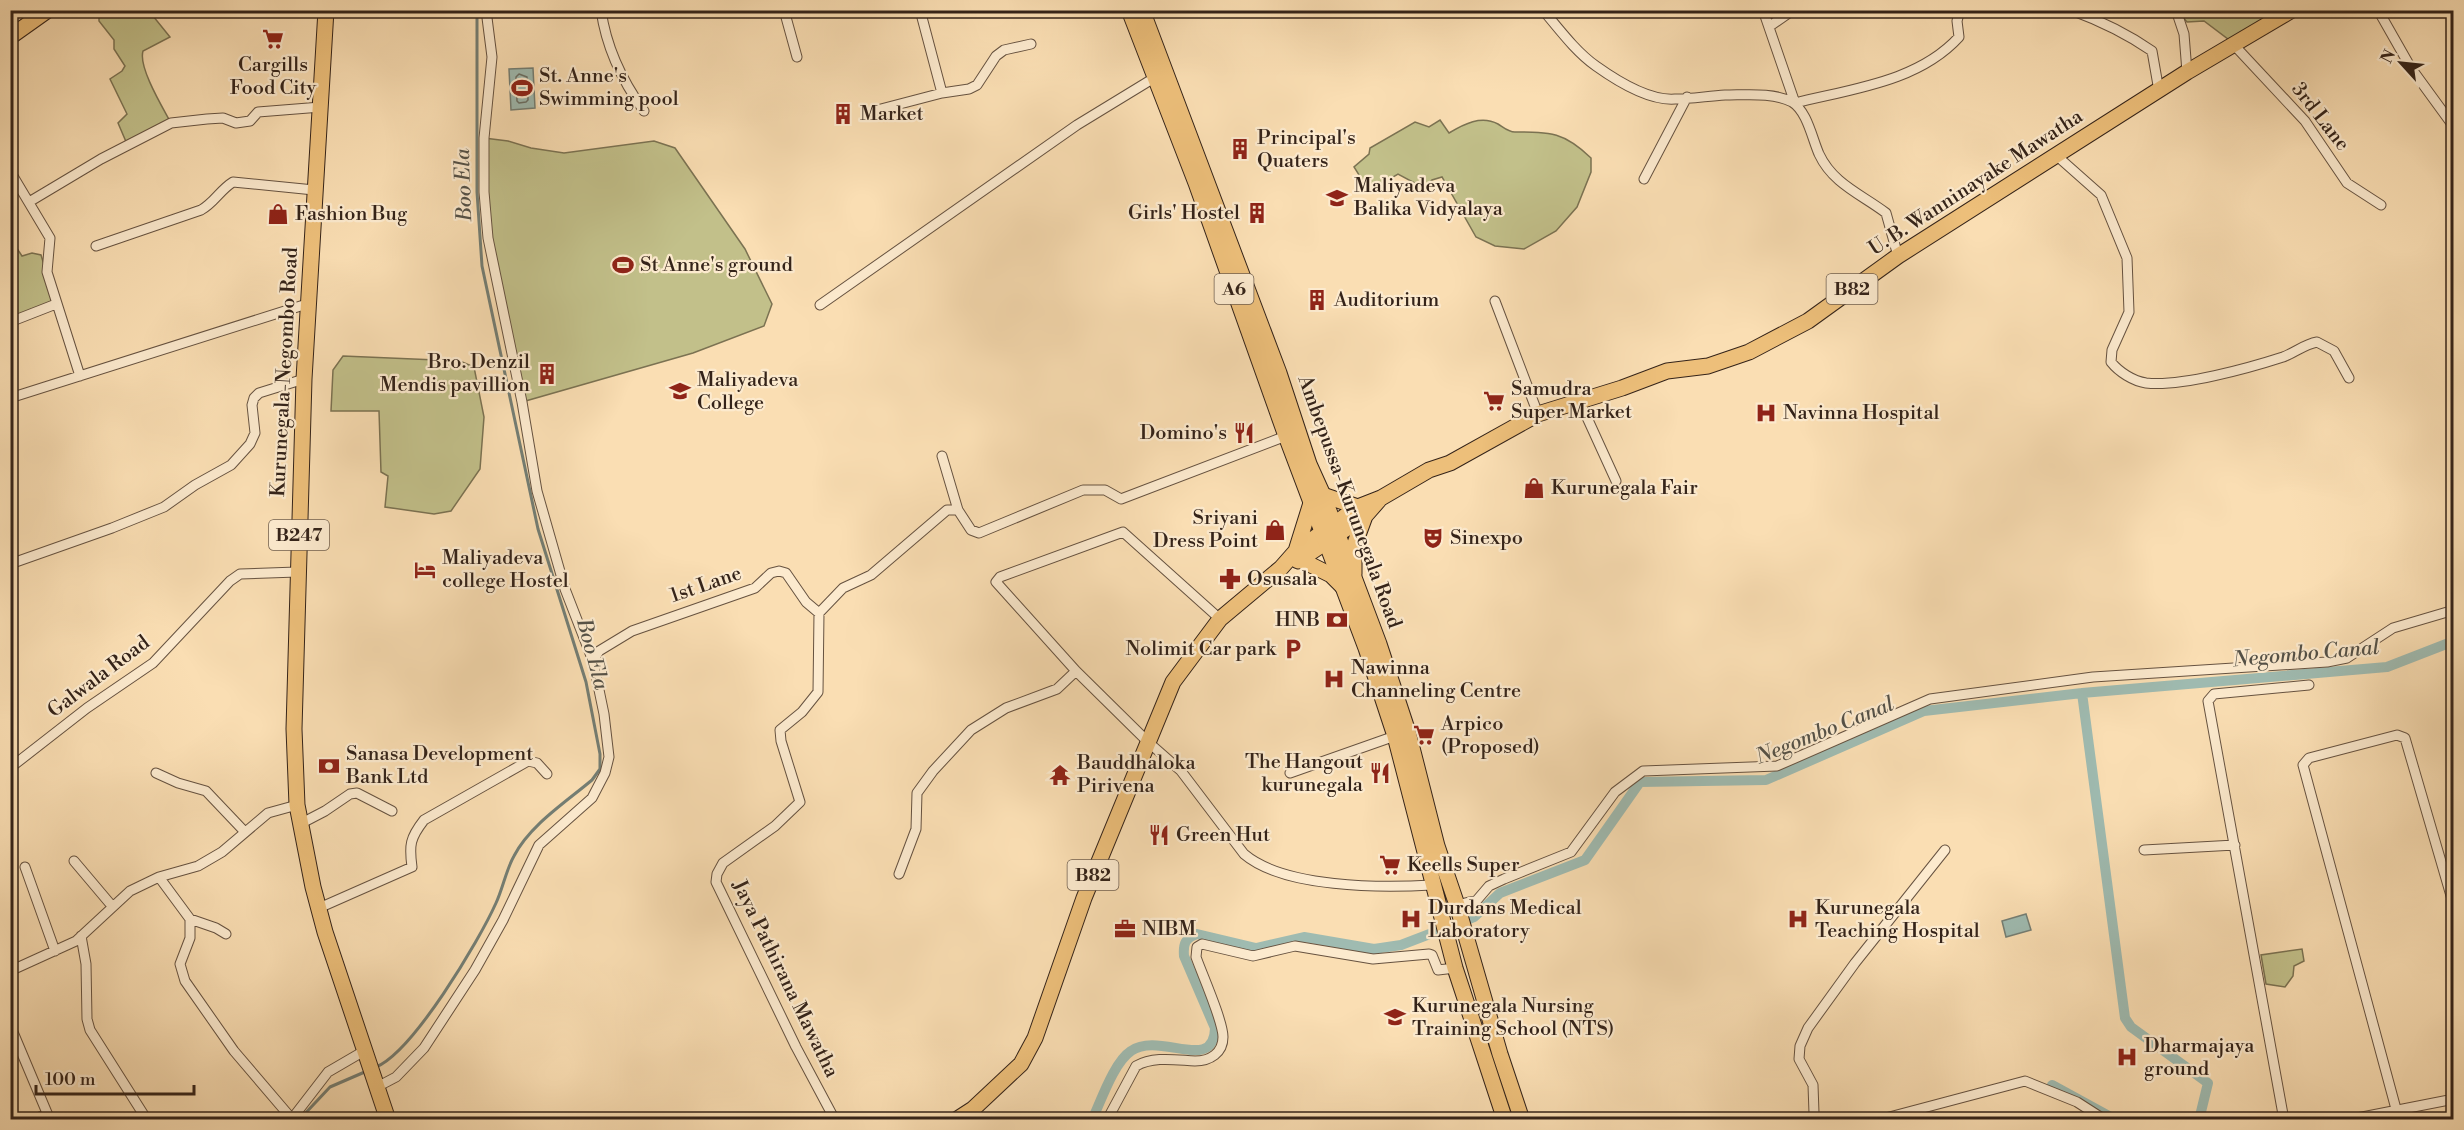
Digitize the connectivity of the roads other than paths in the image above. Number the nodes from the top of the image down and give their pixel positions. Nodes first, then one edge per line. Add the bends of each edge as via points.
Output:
1 (35, 10) edge
2 (48, 10) edge
3 (326, 10) edge
4 (486, 10) edge
5 (601, 10) edge
6 (784, 10) edge
7 (920, 10) edge
8 (1129, 10) edge
9 (1142, 10) edge
10 (1543, 10) edge
11 (1764, 10) edge
12 (1793, 10) edge
13 (1960, 10) edge
14 (2071, 10) edge
15 (2176, 10) edge
16 (2292, 10) edge
17 (2378, 10) edge
18 (1770, 26) junction
19 (11, 33) edge
20 (1031, 44) dead end
21 (2234, 45) junction
22 (796, 57) dead end
23 (2187, 72) junction
24 (1155, 78) junction
25 (2159, 91) junction
26 (942, 93) junction
27 (1687, 97) junction
28 (1795, 103) junction
29 (321, 107) junction
30 (877, 110) dead end
31 (644, 111) dead end
32 (2454, 127) edge
33 (2057, 156) junction
34 (10, 171) edge
35 (1644, 179) dead end
36 (314, 190) junction
37 (29, 202) junction
38 (2381, 205) dead end
39 (96, 246) dead end
40 (1898, 256) junction
41 (1495, 301) dead end
42 (310, 303) junction
43 (56, 304) junction
44 (820, 305) dead end
45 (10, 322) edge
46 (80, 376) junction
47 (2349, 378) dead end
48 (304, 379) junction
49 (10, 398) edge
50 (1579, 400) junction
51 (1538, 414) junction
52 (1286, 436) junction
53 (942, 456) dead end
54 (1616, 481) dead end
55 (1317, 499) junction
56 (958, 510) junction
57 (1361, 512) junction
58 (1330, 534) junction
59 (1298, 556) junction
60 (10, 564) edge
61 (297, 572) junction
62 (1348, 582) junction
63 (2454, 610) edge
64 (819, 613) junction
65 (1220, 619) junction
66 (593, 661) junction
67 (1076, 671) junction
68 (2308, 685) dead end
69 (1395, 736) junction
70 (1147, 741) junction
71 (10, 768) edge
72 (156, 773) dead end
73 (1290, 773) dead end
74 (547, 774) dead end
75 (297, 805) junction
76 (392, 811) dead end
77 (300, 824) junction
78 (244, 831) junction
79 (2235, 845) junction
80 (1945, 850) dead end
81 (2144, 850) dead end
82 (74, 861) dead end
83 (25, 867) dead end
84 (899, 874) dead end
85 (159, 877) junction
86 (1432, 885) junction
87 (1457, 905) junction
88 (112, 906) junction
89 (2454, 906) edge
90 (319, 909) junction
91 (190, 919) junction
92 (225, 934) dead end
93 (81, 936) junction
94 (55, 951) junction
95 (1455, 968) junction
96 (10, 971) edge
97 (10, 1025) edge
98 (364, 1051) junction
99 (375, 1082) junction
100 (2454, 1099) edge
101 (2398, 1115) edge
102 (49, 1117) edge
103 (32, 1119) edge
104 (147, 1119) edge
105 (291, 1119) edge
106 (388, 1119) edge
107 (835, 1119) edge
108 (956, 1119) edge
109 (1107, 1119) edge
110 (1505, 1119) edge
111 (1522, 1119) edge
112 (1819, 1119) edge
113 (1878, 1119) edge
114 (2105, 1119) edge
115 (2284, 1119) edge
116 (2347, 1119) edge

1 - 19 main road
2 - 19 main road
3 - 29 main road, Kurunegala-Negombo Road / B247
4 - 66 street via 492,57 484,138 488,238 537,491 565,589
5 - 31 street via 604,31 621,72
6 - 22 street
7 - 26 street
8 - 24 main road, Ambepussa-Kurunegala Road / A6
9 - 55 main road, Ambepussa-Kurunegala Road / A6 via 1279,373
10 - 27 street via 1596,66 1658,98
11 - 18 street
12 - 18 street
13 - 28 street via 1959,37 1919,68
14 - 25 street via 2128,34 2152,51
15 - 23 street via 2184,34
16 - 21 main road, U. B. Wanninayake Mawatha / B82
17 - 32 street via 2411,68
18 - 28 street
20 - 26 street via 1004,50 996,56 977,85
21 - 23 main road, U. B. Wanninayake Mawatha / B82
21 - 38 street, 3rd Lane via 2305,121 2347,183
23 - 25 main road, U. B. Wanninayake Mawatha / B82
24 - 44 street via 1077,125
24 - 52 main road, Ambepussa-Kurunegala Road / A6
25 - 33 main road, U. B. Wanninayake Mawatha / B82
26 - 30 street
27 - 28 street via 1768,96
27 - 35 street
28 - 40 street via 1829,170 1840,183 1886,213
29 - 36 main road, Kurunegala-Negombo Road / B247
29 - 37 street via 258,112 250,121 236,123 223,118 171,123
33 - 40 main road, U. B. Wanninayake Mawatha / B82
33 - 47 street via 2101,195 2127,258 2129,312 2112,350 2111,362 2122,373 2157,383 2207,376 2282,357 2317,342 2334,351
34 - 37 street
36 - 39 street via 233,182 201,210
36 - 42 main road, Kurunegala-Negombo Road / B247
37 - 43 street via 50,238 47,272
40 - 50 main road, U. B. Wanninayake Mawatha / B82 via 1808,321 1749,352 1708,366 1667,371
41 - 51 street
42 - 46 street
42 - 48 main road, Kurunegala-Negombo Road / B247
43 - 45 street
43 - 46 street
46 - 49 street
48 - 60 street via 259,393 252,405 255,433 231,465 164,507
48 - 61 main road, Kurunegala-Negombo Road / B247
50 - 51 main road, U. B. Wanninayake Mawatha / B82
50 - 54 street
51 - 57 main road, U. B. Wanninayake Mawatha / B82 via 1450,463 1429,470
52 - 55 main road, Ambepussa-Kurunegala Road / A6
52 - 56 street via 1121,499 1105,490 1083,490 980,533 971,530
53 - 56 street
55 - 57 main road
55 - 58 main road, Ambepussa-Kurunegala Road / A6
55 - 59 main road
56 - 64 street via 947,510 871,575 843,588
57 - 58 main road, U. B. Wanninayake Mawatha / B82
57 - 62 main road
58 - 59 main road, B82
58 - 62 main road, Ambepussa-Kurunegala Road / A6
59 - 62 main road
59 - 65 main road, B82
61 - 71 street, Galwala Road via 240,574 230,580 153,663
61 - 75 main road, Kurunegala-Negombo Road / B247
62 - 69 main road, Ambepussa-Kurunegala Road / A6
62 - 87 main road, Ambepussa-Kurunegala Road / A6 via 1408,732 1437,846
63 - 87 street via 2393,628 2347,658 2327,662 2093,676 1930,699 1777,766 1643,771 1615,792 1571,852 1489,886 1477,900
64 - 66 street, 1st Lane via 806,602 786,573 779,571 755,588 632,631 599,651
64 - 107 street, Jaya Pathirana Mawatha via 818,692 780,730 800,802 776,826 723,863 716,882
65 - 67 street via 1123,532 1000,577 996,582
65 - 70 main road, B82 via 1173,682
66 - 99 street via 609,757 605,773 592,798 539,845 503,920 424,1048 396,1077
67 - 70 street
67 - 84 street via 1057,690 1006,708 971,730 933,771 917,793 916,829
68 - 79 street via 2214,694 2208,701
69 - 73 street
69 - 86 main road, Ambepussa-Kurunegala Road / A6
70 - 86 street via 1182,771 1244,854 1255,863 1332,884 1390,888
70 - 108 main road, B82 via 1084,898 1035,1038 1021,1064
72 - 78 street via 206,791
74 - 90 street via 537,763 528,762 424,820 411,842 412,867
75 - 77 main road, Kurunegala-Negombo Road / B247
75 - 78 street via 268,813
76 - 77 street via 357,793
77 - 90 main road, Kurunegala-Negombo Road / B247
78 - 85 street via 222,852 198,866
79 - 81 street
79 - 115 street
80 - 112 street via 1808,1028 1799,1059 1813,1084 1814,1113
82 - 88 street
83 - 94 street
85 - 88 street via 130,891
85 - 91 street
86 - 95 main road, Ambepussa-Kurunegala Road / A6
87 - 111 main road, Ambepussa-Kurunegala Road / A6
88 - 93 street
89 - 101 street via 2405,738 2397,735 2309,758 2303,765
90 - 98 main road, Kurunegala-Negombo Road / B247
91 - 92 street
91 - 105 street via 190,938 180,964 185,981 234,1052
93 - 94 street
93 - 104 street via 90,1030
94 - 96 street
95 - 109 street via 1438,970 1429,954 1373,959 1295,946 1253,956 1202,944 1197,947 1196,957 1222,1029 1218,1052 1206,1060 1154,1059 1136,1066
95 - 110 main road, Ambepussa-Kurunegala Road / A6
97 - 102 street
98 - 99 main road, B247
98 - 105 street via 328,1072
99 - 106 main road, B247
100 - 101 street
101 - 116 street
102 - 103 street
113 - 114 street via 2025,1081 2077,1102

